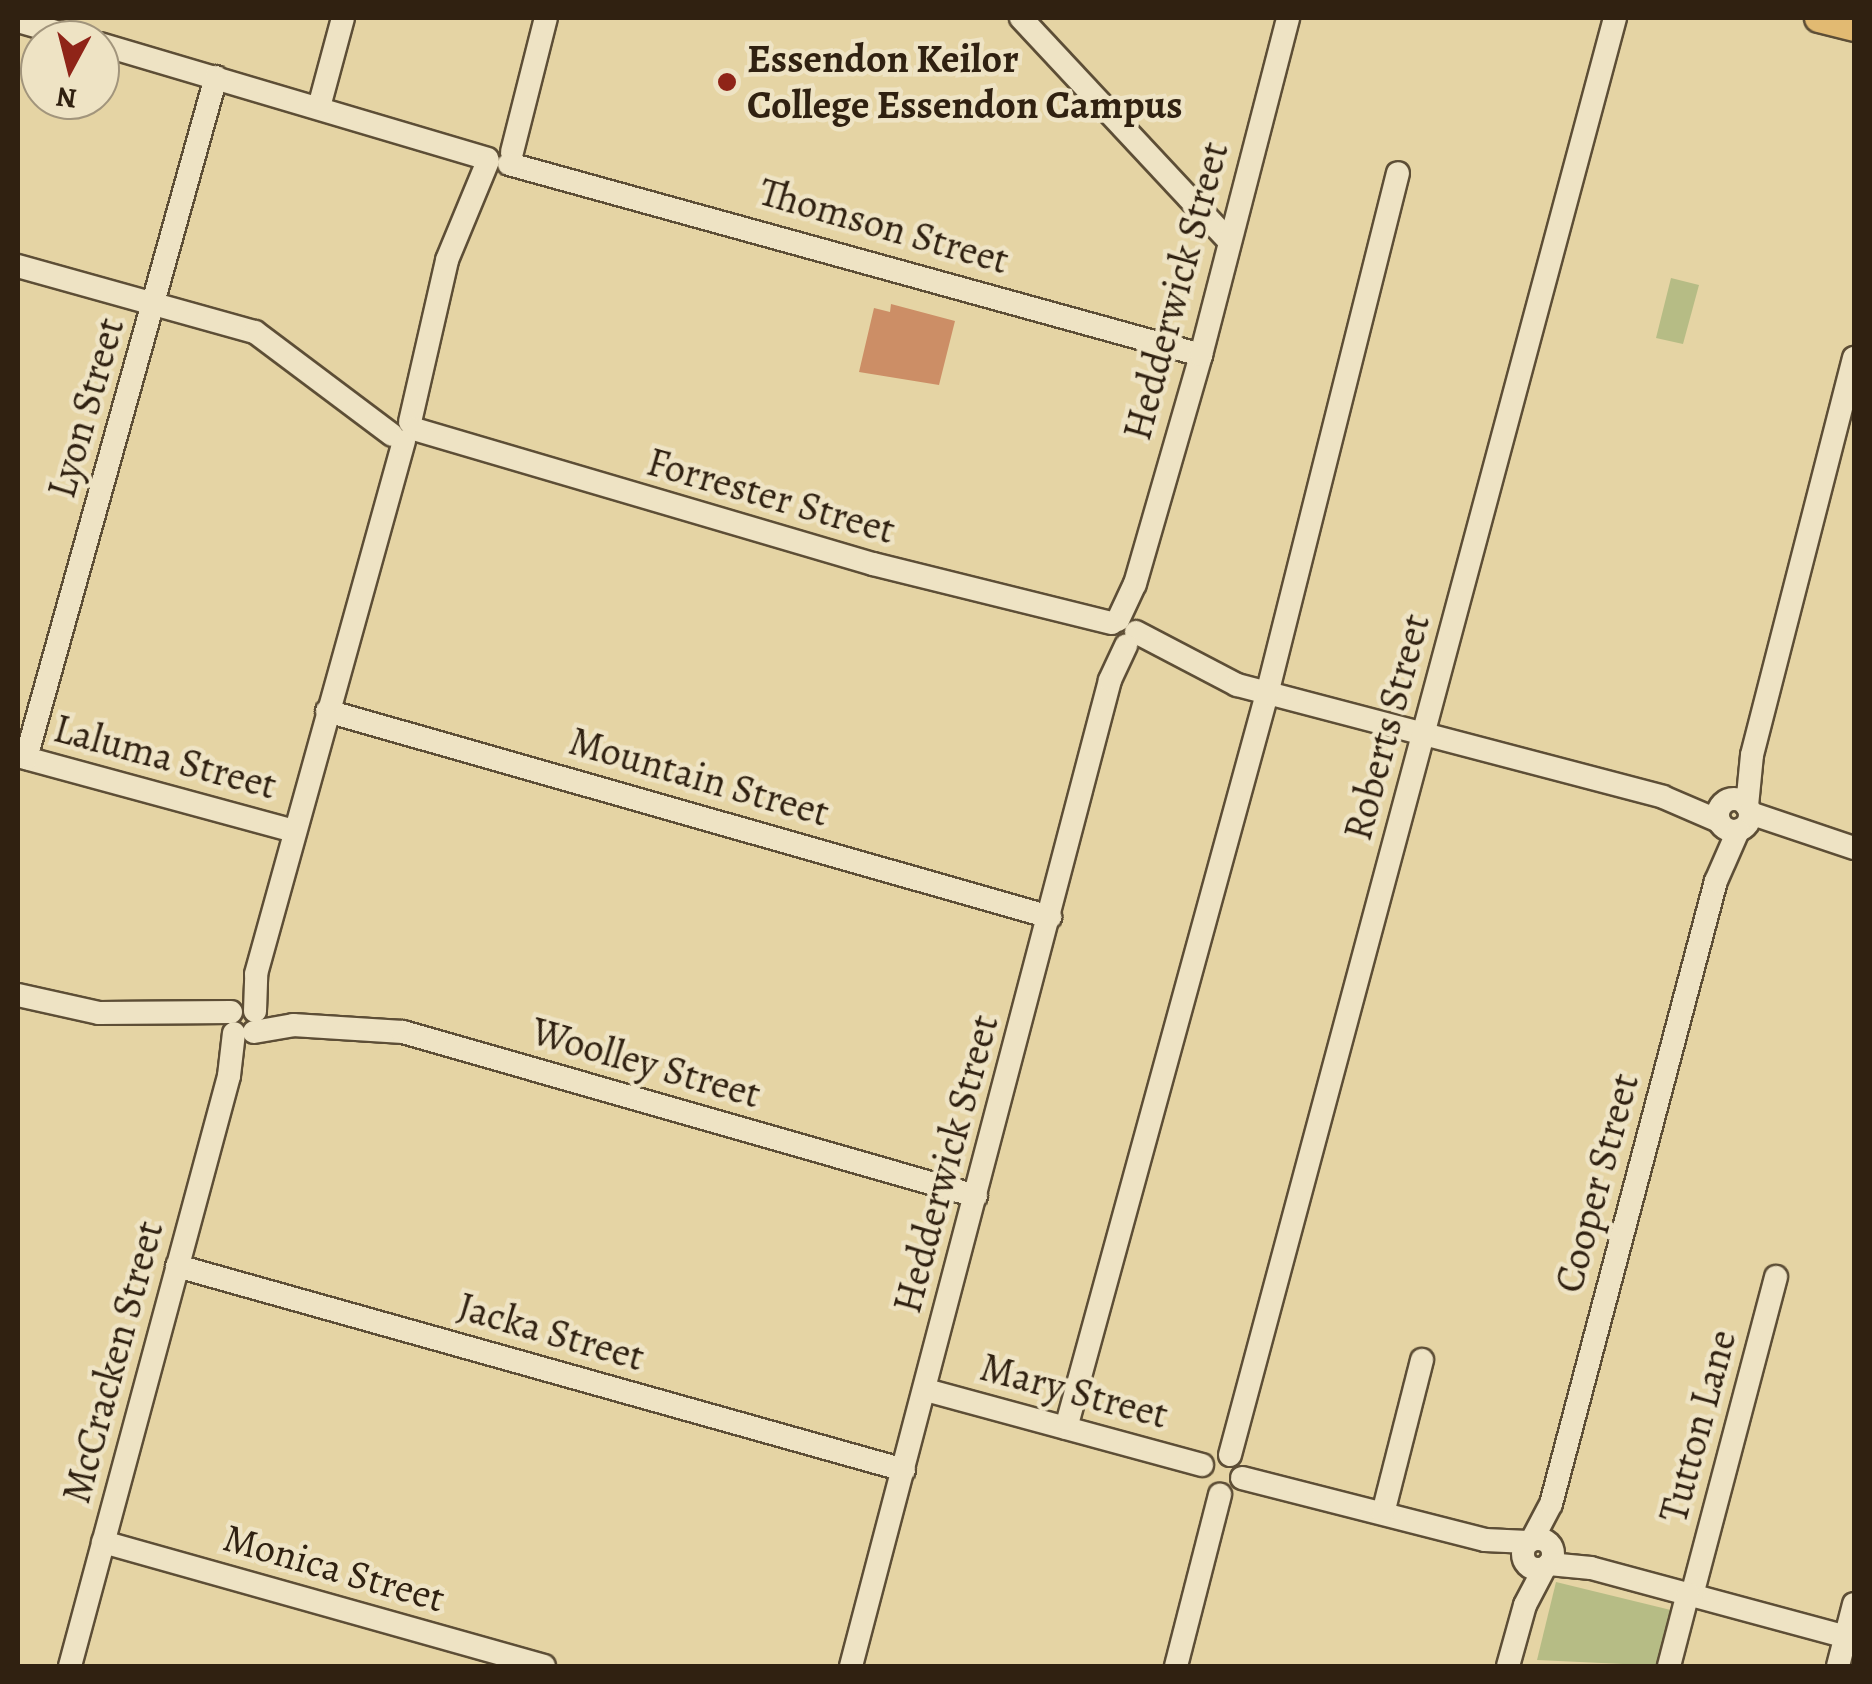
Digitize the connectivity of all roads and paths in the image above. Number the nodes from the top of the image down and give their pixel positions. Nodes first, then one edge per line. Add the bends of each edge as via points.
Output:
1 (342, 18) edge
2 (546, 18) edge
3 (1022, 18) edge
4 (1288, 18) edge
5 (1615, 18) edge
6 (1818, 18) edge
7 (1854, 27) edge
8 (120, 50) edge
9 (216, 77) junction
10 (319, 107) junction
11 (500, 156) junction
12 (1398, 173) dead end
13 (1229, 241) junction
14 (18, 266) edge
15 (154, 304) junction
16 (1200, 355) junction
17 (1854, 358) edge
18 (402, 430) junction
19 (1122, 633) junction
20 (1268, 694) junction
21 (327, 711) junction
22 (1425, 733) junction
23 (22, 757) edge
24 (1734, 816) junction
25 (294, 832) junction
26 (1854, 848) edge
27 (1050, 916) junction
28 (18, 995) edge
29 (243, 1021) junction
30 (976, 1196) junction
31 (177, 1266) junction
32 (1776, 1277) dead end
33 (1422, 1360) dead end
34 (926, 1390) junction
35 (1066, 1428) junction
36 (1230, 1455) junction
37 (1202, 1465) junction
38 (904, 1470) junction
39 (1242, 1478) junction
40 (1220, 1495) junction
41 (1382, 1512) junction
42 (104, 1542) junction
43 (1538, 1554) junction
44 (1690, 1594) junction
45 (1854, 1604) edge
46 (1850, 1638) edge
47 (70, 1666) edge
48 (544, 1666) edge
49 (851, 1666) edge
50 (1176, 1666) edge
51 (1508, 1666) edge
52 (1669, 1666) edge
53 (1838, 1666) edge

1 - 10 street
2 - 11 street, McCracken Street via 519,117
3 - 13 street
4 - 13 street, Hedderwick Street
5 - 22 street, Roberts Street
6 - 7 main road
8 - 9 street, Thomson Street
9 - 10 street, Thomson Street
9 - 15 street, Lyon Street
10 - 11 street, Thomson Street
11 - 16 street, Thomson Street
11 - 18 street, McCracken Street via 447,260
12 - 20 street
13 - 16 street, Hedderwick Street
14 - 15 street, Forrester Street
15 - 18 street, Forrester Street via 268,338 366,413
15 - 23 street, Lyon Street
16 - 19 street, Hedderwick Street
17 - 24 street, Cooper Street
18 - 19 street, Forrester Street
18 - 21 street, McCracken Street
19 - 20 street, Forrester Street
19 - 27 street, Hedderwick Street
20 - 22 street, Forrester Street
20 - 35 street
21 - 25 street, McCracken Street
21 - 27 street, Mountain Street
22 - 24 street, Forrester Street
22 - 36 street, Roberts Street
23 - 25 street, Laluma Street
24 - 26 street, Forrester Street
24 - 43 street, Cooper Street
25 - 29 street, McCracken Street
27 - 30 street, Hedderwick Street
28 - 29 street, Woolley Street via 86,1012
29 - 30 street, Woolley Street via 403,1032
29 - 31 street, McCracken Street
30 - 34 street, Hedderwick Street
31 - 38 street, Jacka Street
31 - 42 street, McCracken Street
32 - 44 street, Tutton Lane
33 - 41 street
34 - 35 street, Mary Street
34 - 38 street, Hedderwick Street
35 - 37 street, Mary Street
36 - 37 street, Mary Street via 1217,1453
36 - 39 street
37 - 40 street, Mary Street via 1203,1485
38 - 49 street, Hedderwick Street
39 - 40 street
39 - 41 street
40 - 50 street
41 - 43 street
42 - 47 street, McCracken Street
42 - 48 street, Monica Street
43 - 44 street
43 - 51 street, Cooper Street
44 - 46 street
44 - 52 street, Tutton Lane
45 - 46 street
46 - 53 street

